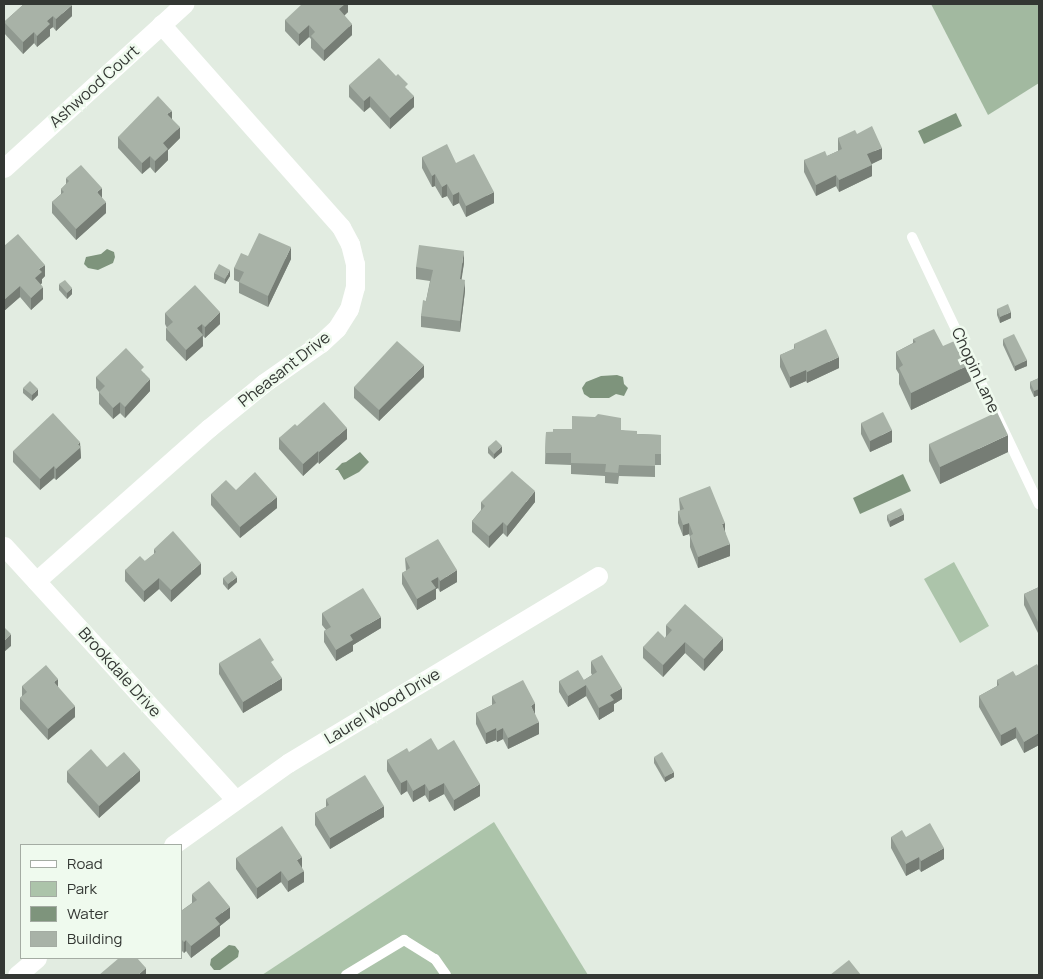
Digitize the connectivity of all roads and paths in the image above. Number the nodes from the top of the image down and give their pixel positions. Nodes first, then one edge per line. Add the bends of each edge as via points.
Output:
1 (184, 4) edge
2 (161, 24) junction
3 (4, 168) edge
4 (912, 237) dead end
5 (1039, 504) edge
6 (4, 546) edge
7 (598, 576) dead end
8 (36, 581) junction
9 (235, 799) junction
10 (174, 844) edge
11 (36, 959) edge
12 (17, 975) edge
13 (346, 975) edge
14 (446, 975) edge

1 - 2 street, Ashwood Court
2 - 3 street, Ashwood Court
2 - 8 street, Pheasant Drive via 341,227 355,264 355,288 341,321 321,343 264,383 209,428
4 - 5 lane, Chopin Lane
6 - 8 street, Brookdale Drive
7 - 9 street, Laurel Wood Drive via 288,763
8 - 9 street, Brookdale Drive
9 - 10 street, Laurel Wood Drive
11 - 12 street
13 - 14 lane via 404,940 435,959

